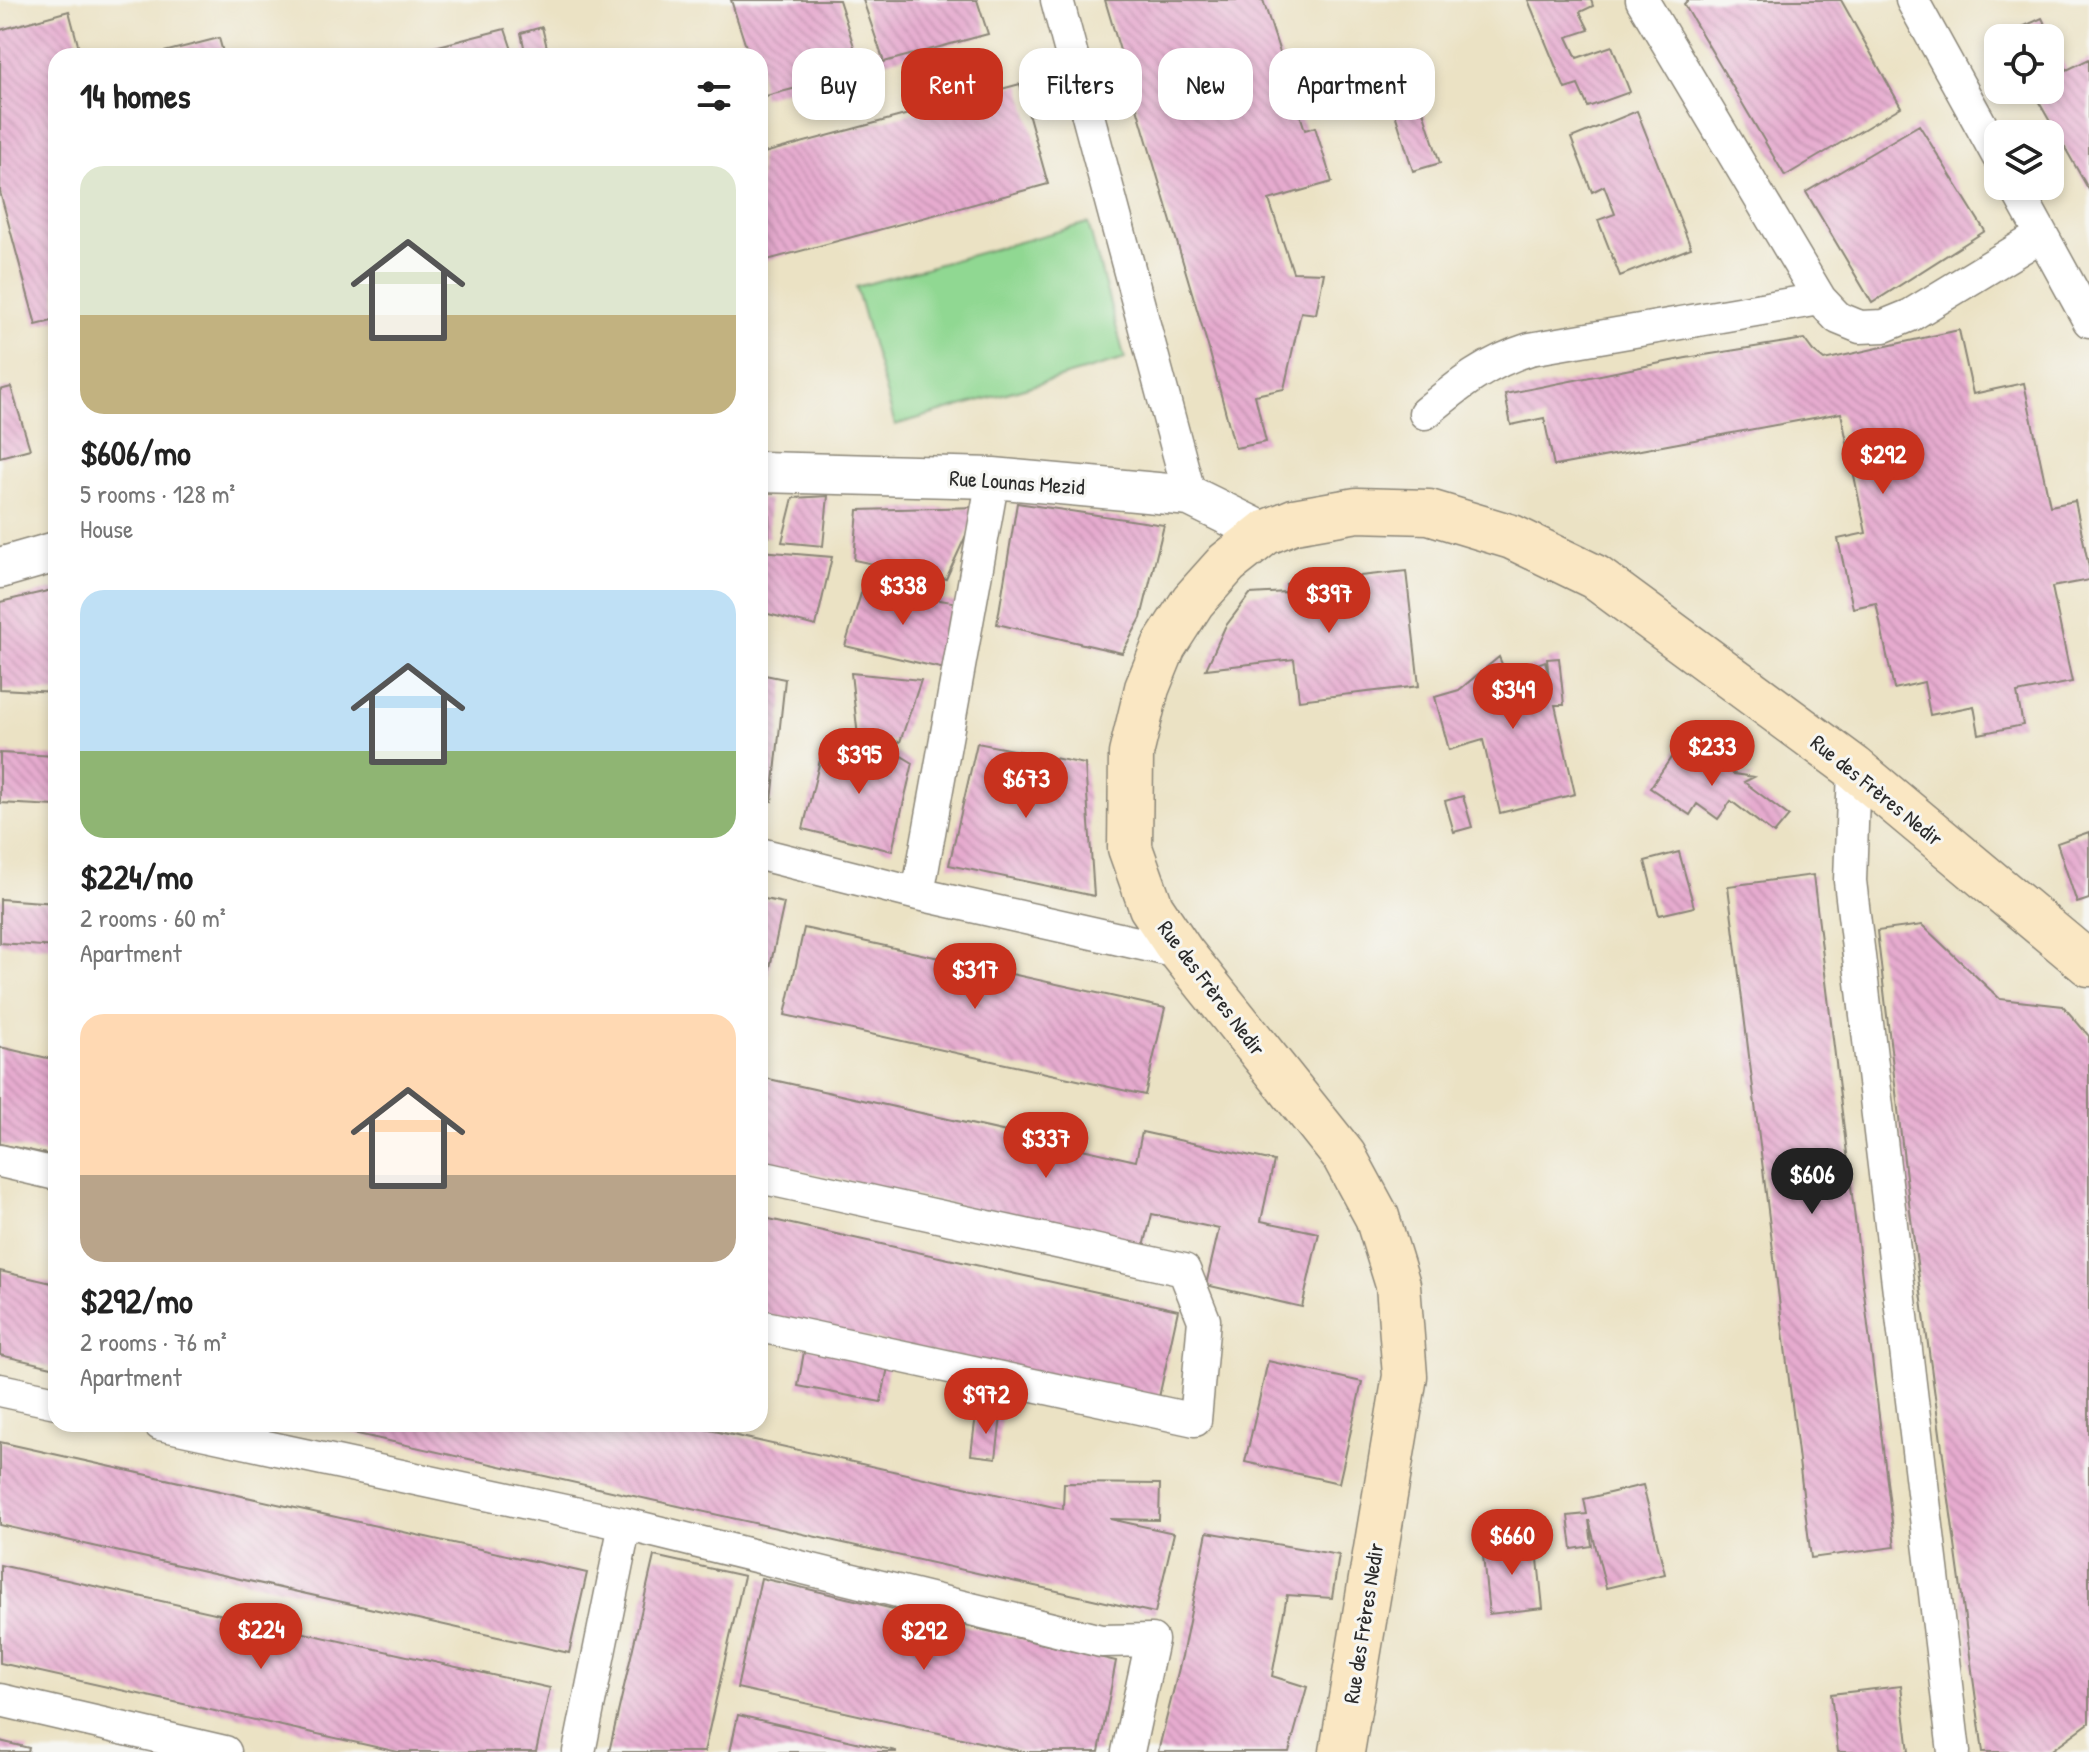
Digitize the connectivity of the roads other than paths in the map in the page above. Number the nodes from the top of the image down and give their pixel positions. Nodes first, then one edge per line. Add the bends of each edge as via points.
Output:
1 (1057, 0) edge
2 (1642, 0) edge
3 (1912, 0) edge
4 (1984, 131) edge
5 (2023, 200) edge
6 (2042, 235) junction
7 (1820, 299) junction
8 (2089, 321) edge
9 (1425, 413) dead end
10 (768, 472) edge
11 (993, 478) junction
12 (1190, 496) junction
13 (1265, 533) junction
14 (48, 554) edge
15 (0, 568) edge
16 (1854, 768) junction
17 (768, 856) edge
18 (918, 894) junction
19 (1182, 953) junction
20 (2089, 964) edge
21 (0, 1161) edge
22 (48, 1172) edge
23 (768, 1179) edge
24 (768, 1328) edge
25 (0, 1390) edge
26 (48, 1400) edge
27 (197, 1432) edge
28 (625, 1524) junction
29 (0, 1700) edge
30 (225, 1752) edge
31 (579, 1752) edge
32 (1128, 1752) edge
33 (1342, 1752) edge
34 (1954, 1752) edge

1 - 12 street
2 - 7 street
3 - 4 street
5 - 6 street
6 - 7 street via 1884,326 1860,327 1838,318
6 - 8 street
7 - 9 street via 1530,349 1479,370
10 - 11 street, Rue Lounas Mezid
11 - 12 street, Rue Lounas Mezid
11 - 18 street
12 - 13 street, Rue Lounas Mezid
13 - 16 main road, Rue des Frères Nedir via 1294,521 1357,510 1429,512 1512,537 1595,577
13 - 19 main road, Rue des Frères Nedir via 1201,591 1164,646 1131,754 1130,848 1151,907
14 - 15 street
16 - 20 main road, Rue des Frères Nedir
16 - 34 street via 1850,881
17 - 18 street
18 - 19 street
19 - 33 main road, Rue des Frères Nedir via 1344,1156 1377,1217 1398,1285 1405,1376
21 - 22 street
23 - 24 street via 1184,1270 1204,1320 1195,1420
25 - 26 street
27 - 28 street
28 - 31 street
28 - 32 street via 1101,1641 1152,1640
29 - 30 street

